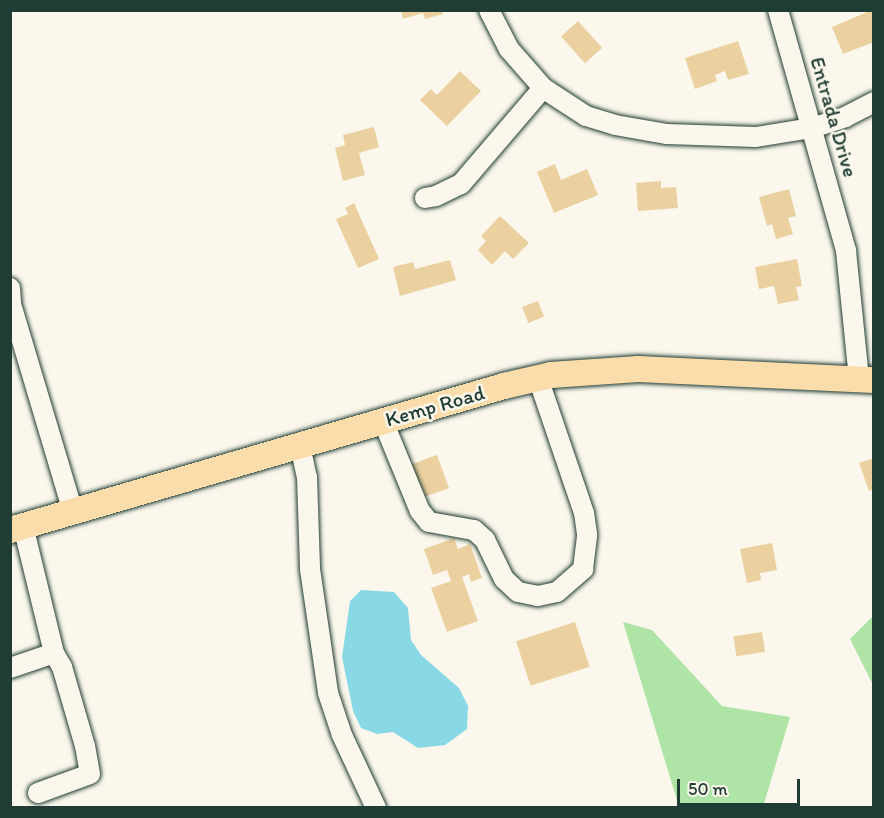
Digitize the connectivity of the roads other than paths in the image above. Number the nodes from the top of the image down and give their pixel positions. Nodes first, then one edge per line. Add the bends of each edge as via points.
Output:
1 (489, 10) edge
2 (778, 10) edge
3 (543, 88) junction
4 (873, 102) edge
5 (812, 128) junction
6 (425, 198) dead end
7 (10, 288) edge
8 (538, 378) junction
9 (866, 379) edge
10 (383, 421) junction
11 (300, 445) junction
12 (73, 512) junction
13 (17, 528) edge
14 (54, 653) junction
15 (10, 668) edge
16 (38, 793) dead end
17 (376, 807) edge

1 - 3 street via 509,49
2 - 5 street, Entrada Drive
3 - 5 street via 586,116 645,132 756,137
3 - 6 street via 461,184
4 - 5 street
5 - 9 street, Entrada Drive via 846,251
7 - 12 street via 11,304
8 - 9 main road, Kemp Road via 592,370 638,369
8 - 10 main road, Kemp Road
8 - 10 street via 584,513 587,534 583,569 557,592 538,596 518,592 504,579 485,540 474,531 429,522 420,512
10 - 11 main road, Kemp Road
11 - 12 main road, Kemp Road
11 - 17 street via 307,477 310,569 328,693 342,735
12 - 13 main road, Kemp Road
13 - 14 street
14 - 15 street
14 - 16 street via 62,667 90,774

